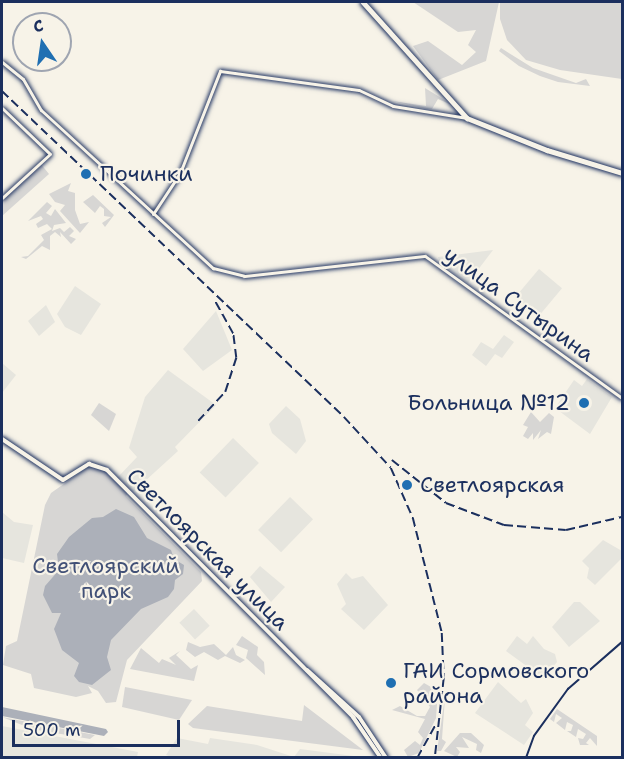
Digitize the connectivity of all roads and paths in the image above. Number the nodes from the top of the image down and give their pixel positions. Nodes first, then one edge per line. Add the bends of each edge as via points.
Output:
1 (363, 2) edge
2 (2, 62) edge
3 (2, 108) edge
4 (467, 118) junction
5 (622, 173) edge
6 (2, 198) edge
7 (153, 214) junction
8 (622, 398) edge
9 (2, 439) edge
10 (383, 758) edge

1 - 4 main road
2 - 7 street via 23,79 40,110
3 - 6 street via 50,154
4 - 5 main road via 547,150
4 - 7 street via 393,106 359,90 220,71 214,77 180,173
7 - 8 street, улица Сутырина via 213,268 237,276 425,256
9 - 10 main road, Светлоярская улица via 63,480 92,463 106,470 318,681 375,742

